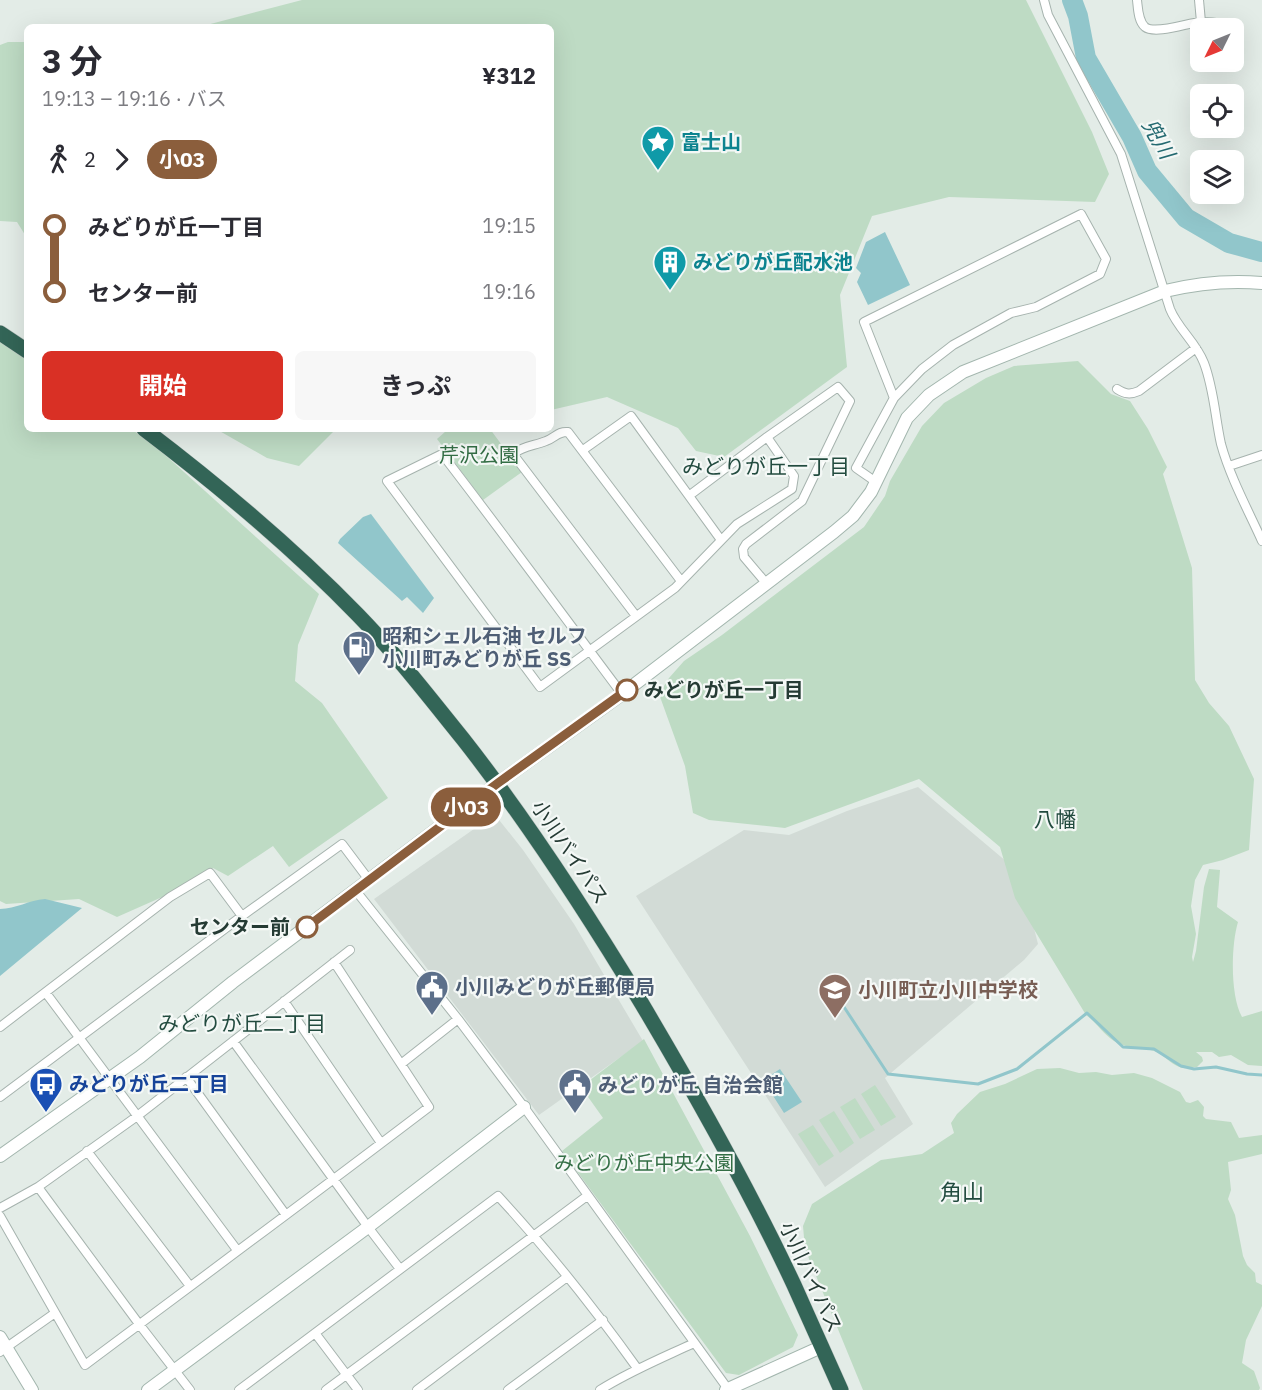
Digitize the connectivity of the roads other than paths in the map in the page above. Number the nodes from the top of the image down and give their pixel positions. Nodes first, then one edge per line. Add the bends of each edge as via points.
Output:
1 (1044, 0) edge
2 (1137, 0) edge
3 (1199, 0) edge
4 (1200, 18) edge
5 (1190, 24) edge
6 (1262, 283) edge
7 (1165, 291) junction
8 (0, 333) edge
9 (1196, 348) junction
10 (24, 349) edge
11 (1118, 389) dead end
12 (894, 398) junction
13 (148, 432) edge
14 (767, 436) junction
15 (583, 450) junction
16 (1262, 455) edge
17 (1229, 466) junction
18 (876, 482) junction
19 (690, 495) junction
20 (721, 540) junction
21 (1262, 541) edge
22 (681, 580) junction
23 (766, 583) junction
24 (636, 616) junction
25 (590, 650) junction
26 (622, 694) junction
27 (498, 783) junction
28 (369, 880) junction
29 (356, 891) junction
30 (242, 916) junction
31 (350, 950) dead end
32 (334, 962) junction
33 (46, 993) junction
34 (284, 1001) junction
35 (458, 1019) junction
36 (0, 1027) edge
37 (80, 1037) junction
38 (233, 1041) junction
39 (401, 1064) junction
40 (186, 1077) junction
41 (109, 1079) junction
42 (0, 1097) edge
43 (524, 1107) junction
44 (136, 1117) junction
45 (381, 1143) junction
46 (87, 1151) junction
47 (0, 1156) edge
48 (335, 1180) junction
49 (38, 1187) junction
50 (587, 1196) junction
51 (0, 1208) edge
52 (286, 1215) junction
53 (0, 1216) edge
54 (368, 1227) junction
55 (534, 1235) junction
56 (237, 1250) junction
57 (400, 1269) junction
58 (567, 1277) junction
59 (190, 1286) junction
60 (55, 1313) junction
61 (603, 1320) junction
62 (139, 1324) junction
63 (315, 1333) junction
64 (694, 1343) junction
65 (2, 1345) edge
66 (821, 1347) junction
67 (637, 1368) junction
68 (176, 1370) junction
69 (347, 1374) junction
70 (32, 1390) edge
71 (148, 1390) edge
72 (190, 1390) edge
73 (239, 1390) edge
74 (326, 1390) edge
75 (358, 1390) edge
76 (417, 1390) edge
77 (508, 1390) edge
78 (600, 1390) edge
79 (727, 1390) edge
80 (841, 1390) edge

1 - 7 street via 1048,15 1121,154
2 - 5 street via 1144,27
3 - 4 street
6 - 7 street via 1218,281
7 - 9 street via 1175,321
7 - 18 street via 963,372 929,395 907,418
8 - 10 highway
9 - 11 street via 1139,391 1132,394
9 - 17 street via 1211,388
12 - 12 street via 864,322 1081,214 1106,259 1100,274 1036,307 1011,312 953,345
12 - 18 street via 856,468
13 - 27 highway, 小川バイパス via 250,514 360,616 411,673
14 - 19 street
14 - 20 street via 794,476 792,489 749,515
14 - 23 street via 838,387 850,401 802,501 742,549
15 - 19 street via 631,416
15 - 22 street
15 - 24 street via 568,432 560,431 547,441 523,446 513,454
16 - 17 street
17 - 21 street
18 - 23 street via 853,516
19 - 20 street
20 - 22 street
22 - 24 street
23 - 26 street
24 - 25 street
25 - 25 street via 442,454 387,481 540,687
25 - 26 street
26 - 27 street
27 - 28 street
27 - 66 highway, 小川バイパス via 584,911 684,1074 793,1284
28 - 29 street
28 - 30 street via 342,844
29 - 35 street
29 - 41 street
30 - 33 street via 210,873 170,897
30 - 37 street
31 - 32 street
32 - 34 street
32 - 39 street
33 - 36 street
33 - 37 street
34 - 38 street
34 - 45 street
35 - 39 street
35 - 43 street
37 - 41 street
37 - 42 street
38 - 40 street
38 - 48 street
39 - 45 street via 429,1107
40 - 44 street
40 - 52 street
41 - 44 street
41 - 47 street
43 - 50 street
43 - 54 street
44 - 46 street
44 - 56 street
45 - 48 street
46 - 49 street
46 - 59 street
48 - 52 street
48 - 54 street
49 - 51 street
49 - 62 street
50 - 55 street
50 - 64 street
52 - 56 street
53 - 60 street
54 - 57 street
54 - 68 street
55 - 57 street via 498,1196
55 - 58 street
55 - 69 street
56 - 59 street
57 - 63 street
58 - 61 street
58 - 76 street
59 - 62 street
60 - 62 street via 85,1365
60 - 65 street
61 - 67 street
61 - 77 street
62 - 68 street
63 - 69 street
63 - 73 street
64 - 67 street
64 - 79 street
65 - 70 street
66 - 79 street
66 - 80 highway, 小川バイパス
67 - 78 street
68 - 71 street
68 - 72 street
69 - 74 street
69 - 75 street

